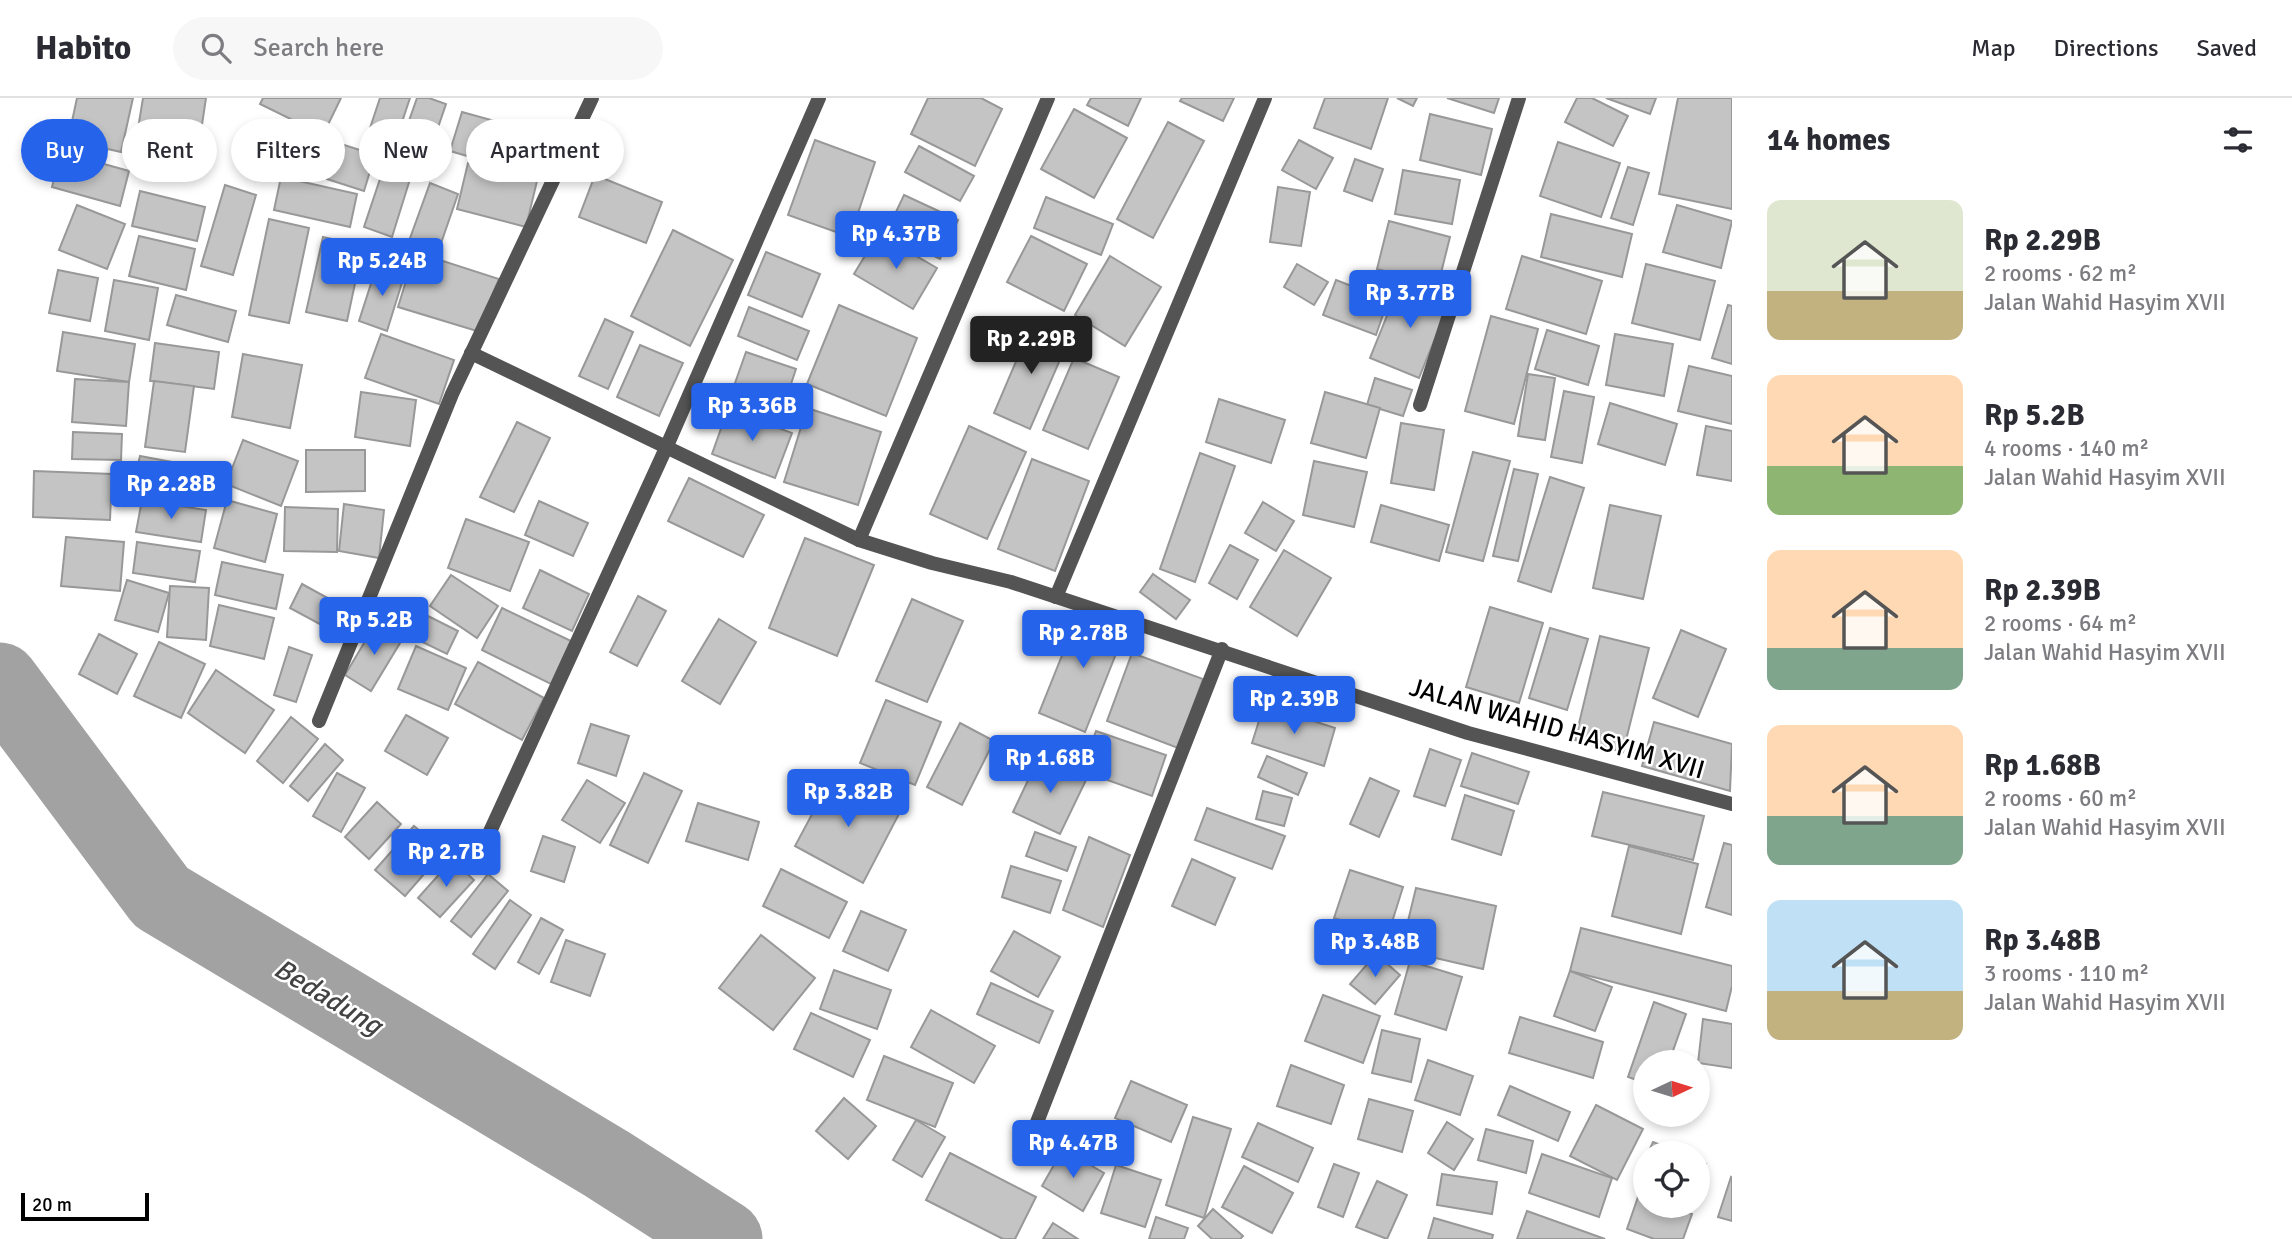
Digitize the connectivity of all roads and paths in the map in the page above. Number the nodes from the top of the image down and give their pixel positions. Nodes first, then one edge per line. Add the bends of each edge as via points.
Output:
1 (592, 98) edge
2 (819, 98) edge
3 (1048, 98) edge
4 (1265, 98) edge
5 (1519, 98) edge
6 (471, 353) junction
7 (1420, 405) dead end
8 (666, 448) junction
9 (859, 540) junction
10 (1056, 597) junction
11 (1222, 649) junction
12 (319, 721) dead end
13 (1732, 804) edge
14 (477, 860) dead end
15 (1032, 1135) dead end

1 - 6 street
2 - 8 street
3 - 9 street
4 - 10 street
5 - 7 street
6 - 8 street, JALAN WAHID HASYIM XVII
6 - 12 street
8 - 9 street, JALAN WAHID HASYIM XVII
8 - 14 street
9 - 10 street, JALAN WAHID HASYIM XVII
10 - 11 street, JALAN WAHID HASYIM XVII
11 - 13 street, JALAN WAHID HASYIM XVII via 1468,733
11 - 15 street

